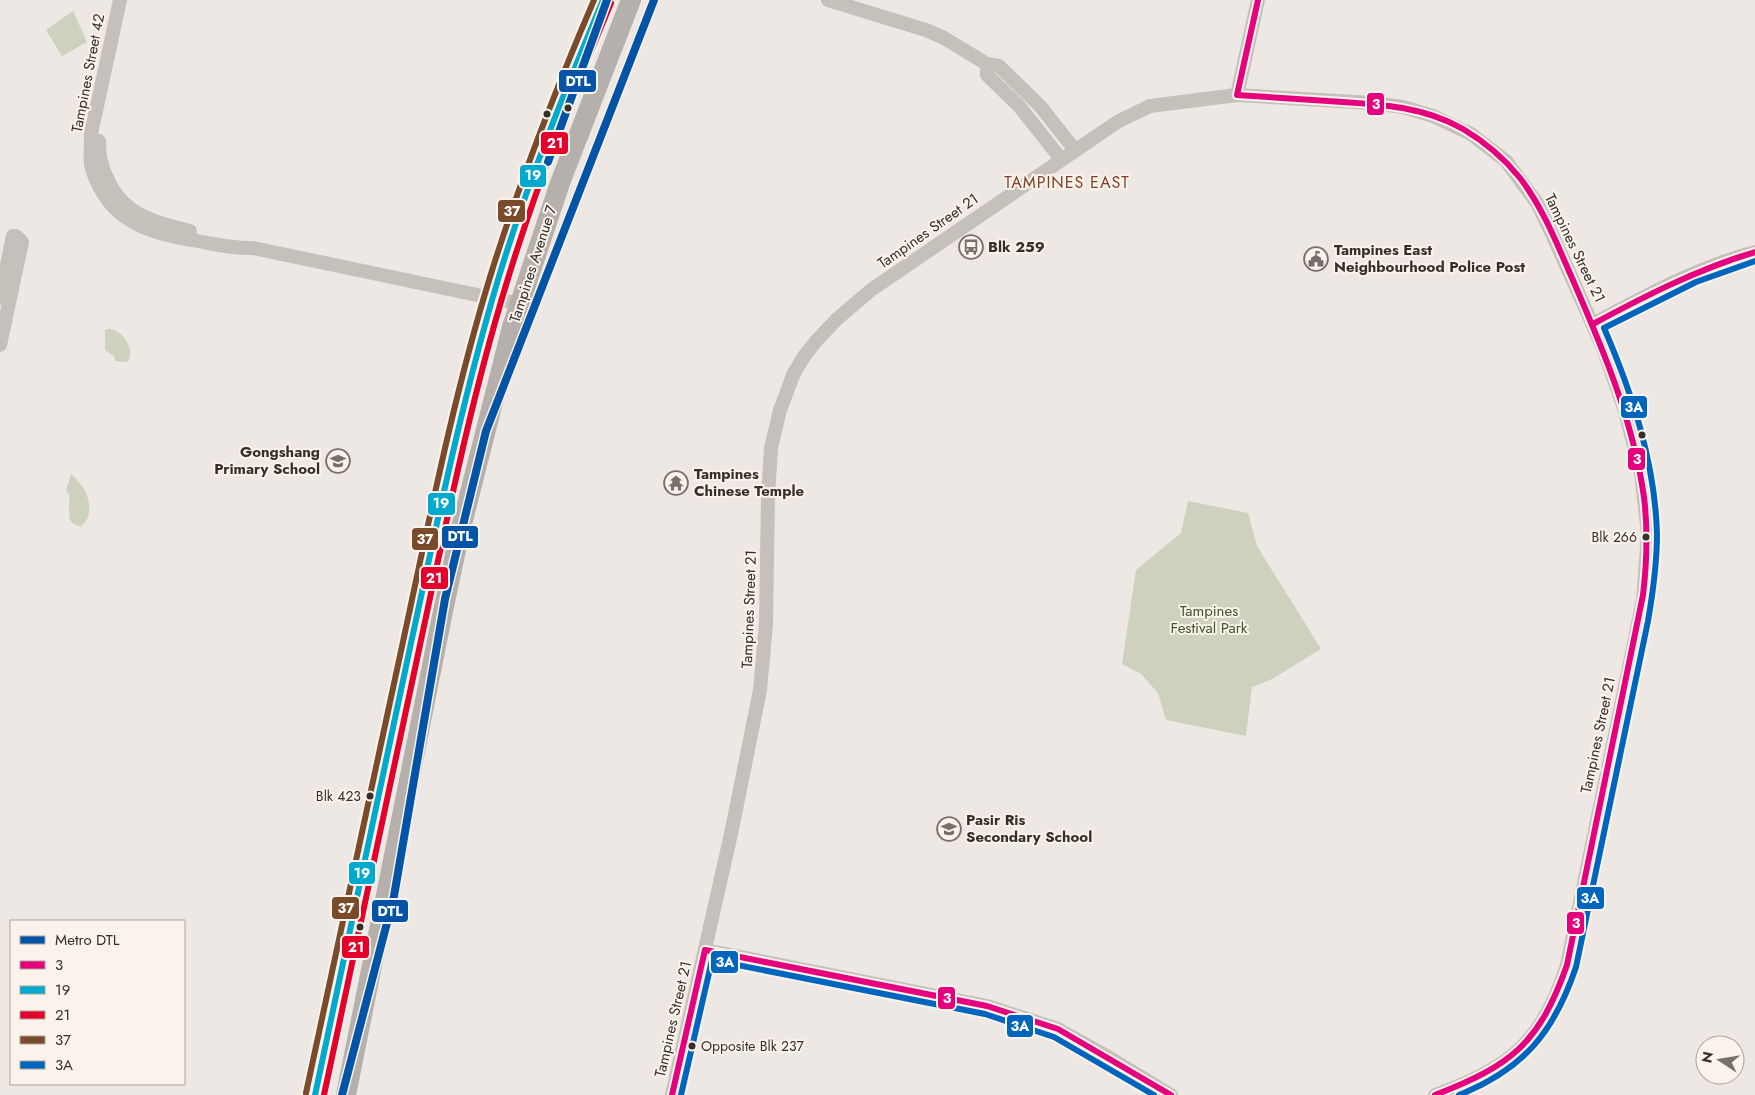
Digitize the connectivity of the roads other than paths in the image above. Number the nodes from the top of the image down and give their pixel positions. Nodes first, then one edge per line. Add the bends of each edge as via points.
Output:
1 (120, 0) edge
2 (126, 0) edge
3 (603, 0) edge
4 (631, 0) edge
5 (828, 0) edge
6 (1258, 0) edge
7 (987, 64) junction
8 (1237, 95) junction
9 (1075, 150) junction
10 (1060, 159) junction
11 (253, 248) junction
12 (1755, 252) edge
13 (494, 297) junction
14 (0, 298) edge
15 (520, 304) junction
16 (1593, 324) junction
17 (0, 345) edge
18 (705, 950) junction
19 (315, 1095) edge
20 (346, 1095) edge
21 (672, 1095) edge
22 (1171, 1095) edge
23 (1435, 1095) edge

1 - 11 street, Tampines Street 42 via 91,134 91,166 98,184 116,210 149,230 236,248
2 - 11 street, Tampines Street 42 via 100,128 100,157 106,174 117,194 143,216
3 - 13 main road, Tampines Avenue 7 via 535,171
4 - 15 main road, Tampines Avenue 7 via 560,183
5 - 7 street via 944,38
6 - 8 street
7 - 9 street via 999,66 1030,96
7 - 10 street via 987,75 1019,106
8 - 9 street, Tampines Street 21 via 1150,106 1119,121
8 - 16 street, Tampines Street 21 via 1403,107 1433,116 1471,134 1506,161 1537,204
9 - 10 street, Tampines Street 21
10 - 18 street, Tampines Street 21 via 850,307 805,355 791,382 771,448 766,624 760,690
11 - 13 street, Tampines Street 42
12 - 16 street, Tampines Street 21 via 1665,287
13 - 15 street, Tampines Street 42
13 - 19 main road, Tampines Avenue 7 via 449,464
14 - 17 street via 13,236 16,236 22,242
15 - 20 main road, Tampines Avenue 7 via 459,536
16 - 23 street, Tampines Street 21 via 1615,379 1641,473 1648,534 1644,600 1559,991 1539,1028 1513,1055 1478,1077
18 - 21 street, Tampines Street 21
18 - 22 street, Tampines Street 21 via 987,1006 1058,1029

